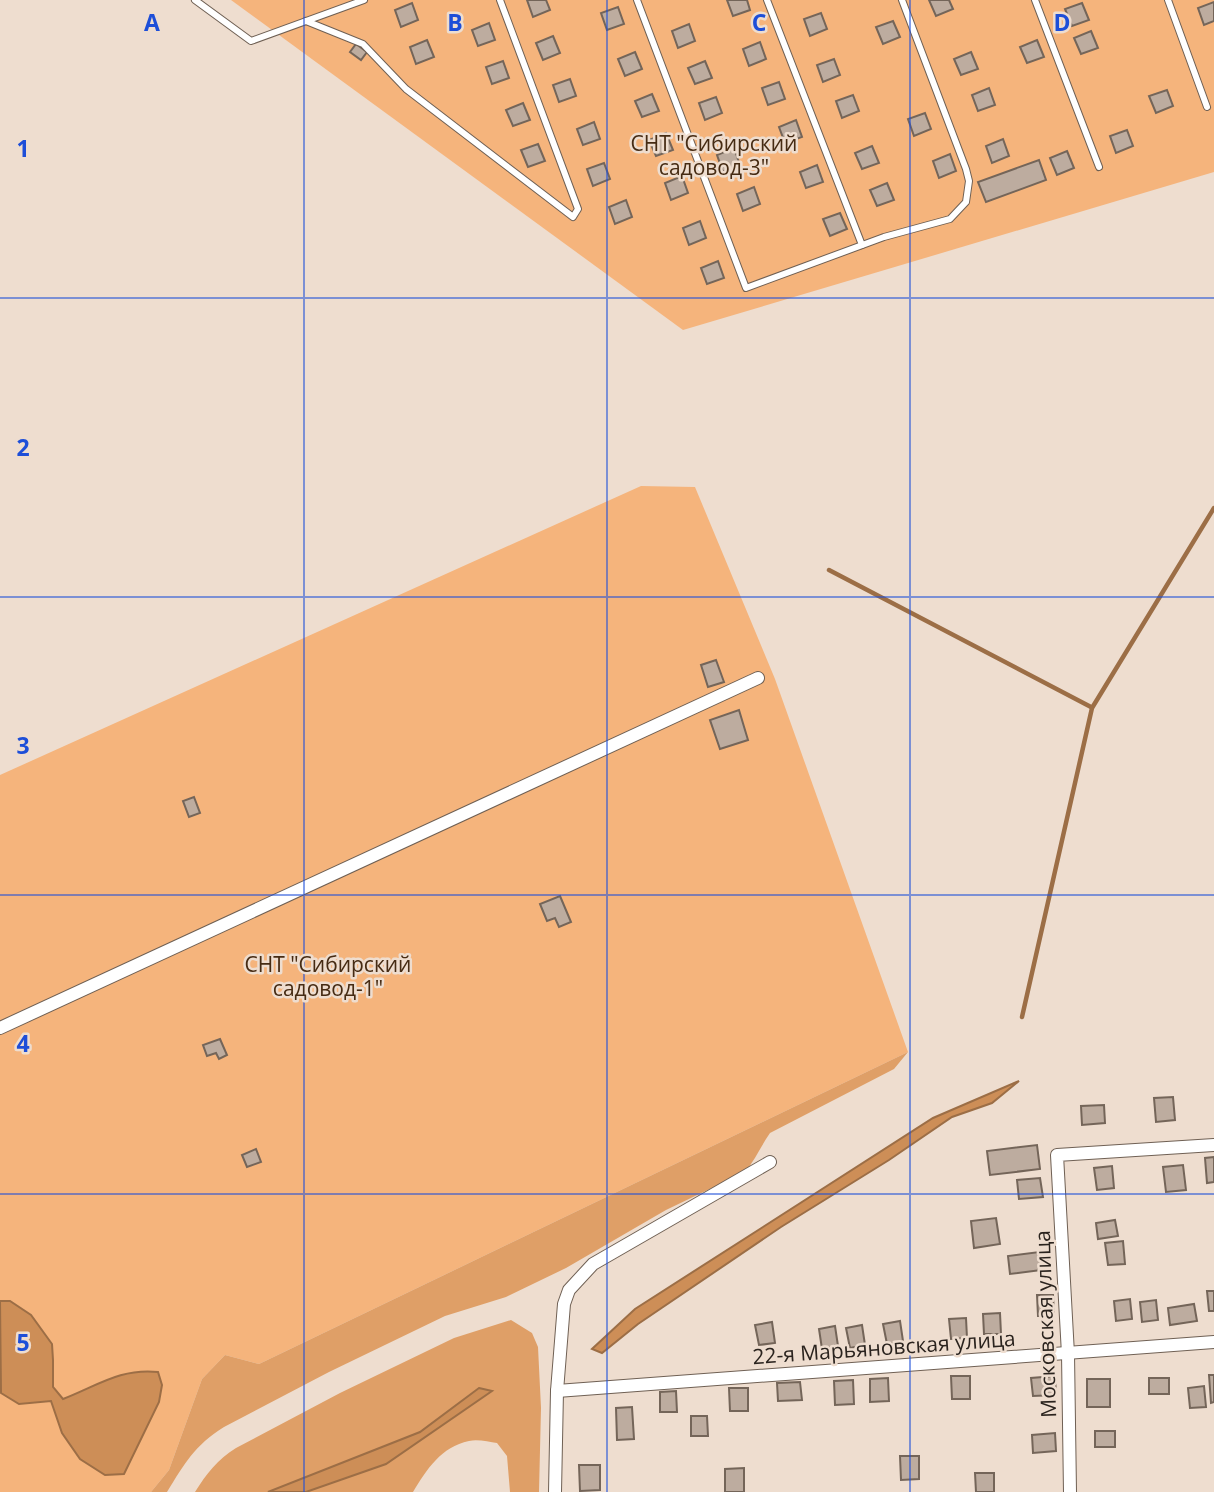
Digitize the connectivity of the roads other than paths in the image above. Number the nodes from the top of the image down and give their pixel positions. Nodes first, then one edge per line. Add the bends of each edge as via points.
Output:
1 (195, 0) edge
2 (364, 0) edge
3 (500, 0) edge
4 (637, 0) edge
5 (767, 0) edge
6 (902, 0) edge
7 (1035, 0) edge
8 (1168, 0) edge
9 (306, 21) junction
10 (1207, 107) dead end
11 (1099, 167) dead end
12 (862, 245) junction
13 (758, 678) dead end
14 (0, 1028) edge
15 (1214, 1145) edge
16 (770, 1162) dead end
17 (1214, 1342) edge
18 (1068, 1354) junction
19 (557, 1391) junction
20 (555, 1492) edge
21 (1070, 1492) edge

1 - 9 lane via 251,41
2 - 9 lane
3 - 9 lane via 578,209 573,217 406,89 363,44
4 - 12 lane via 746,288
5 - 12 lane
6 - 12 lane via 966,169 966,202 950,219
7 - 11 lane
8 - 10 lane
13 - 14 street
15 - 18 street, Московская улица via 1057,1155
16 - 19 street via 593,1264 569,1290 564,1304
17 - 18 street, 22-я Марьяновская улица
18 - 19 street, 22-я Марьяновская улица
18 - 21 street, Московская улица
19 - 20 street

